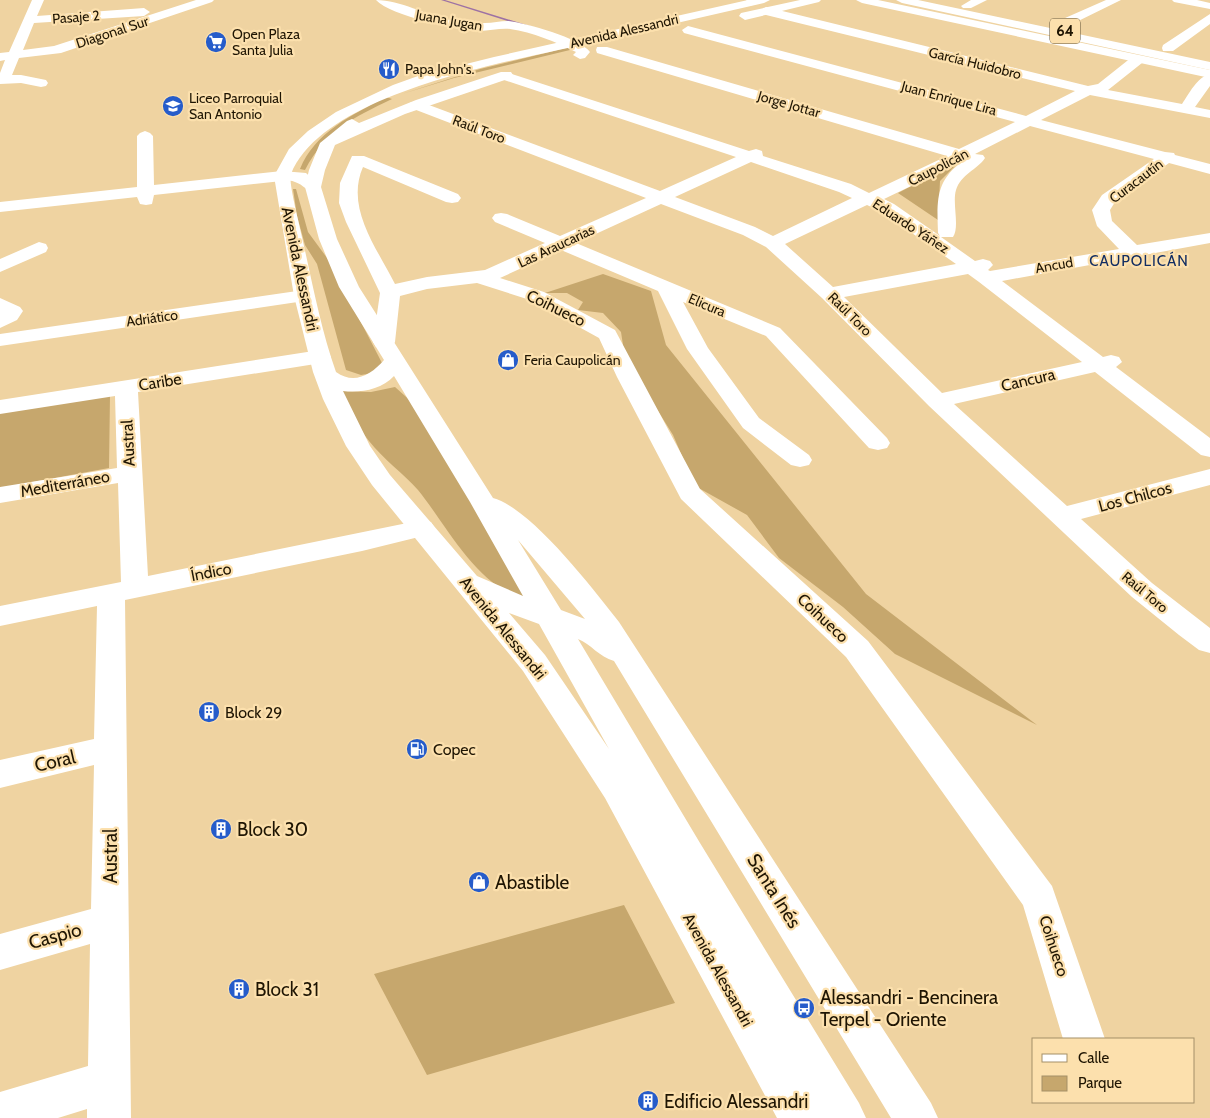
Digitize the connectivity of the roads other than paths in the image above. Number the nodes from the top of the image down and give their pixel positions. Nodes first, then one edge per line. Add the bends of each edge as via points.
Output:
1 (208, 0) edge
2 (382, 0) edge
3 (784, 0) edge
4 (815, 0) edge
5 (862, 0) edge
6 (882, 0) edge
7 (902, 0) edge
8 (920, 0) edge
9 (941, 0) edge
10 (981, 0) edge
11 (1115, 0) edge
12 (1178, 0) edge
13 (40, 2) edge
14 (760, 4) edge
15 (162, 5) edge
16 (967, 6) junction
17 (1210, 6) edge
18 (183, 9) junction
19 (30, 20) junction
20 (1209, 20) edge
21 (1060, 25) junction
22 (124, 29) junction
23 (688, 30) junction
24 (70, 33) dead end
25 (669, 34) dead end
26 (631, 43) dead end
27 (1122, 48) junction
28 (1168, 48) junction
29 (572, 49) junction
30 (602, 50) junction
31 (14, 56) junction
32 (1142, 56) junction
33 (1210, 56) edge
34 (0, 57) edge
35 (564, 60) dead end
36 (1210, 60) edge
37 (1210, 67) edge
38 (516, 73) joint
39 (1210, 76) edge
40 (423, 79) junction
41 (2, 80) edge
42 (41, 82) dead end
43 (1097, 90) junction
44 (408, 101) junction
45 (1186, 110) junction
46 (1205, 120) edge
47 (1035, 121) junction
48 (145, 136) dead end
49 (754, 155) junction
50 (1168, 156) junction
51 (969, 157) junction
52 (1210, 169) edge
53 (283, 182) junction
54 (313, 187) junction
55 (145, 196) junction
56 (876, 196) junction
57 (452, 198) dead end
58 (660, 198) junction
59 (0, 207) edge
60 (0, 217) edge
61 (501, 218) dead end
62 (947, 233) junction
63 (1210, 238) edge
64 (772, 243) junction
65 (560, 244) junction
66 (39, 248) dead end
67 (1133, 252) junction
68 (0, 266) edge
69 (986, 271) junction
70 (480, 278) junction
71 (666, 288) junction
72 (390, 293) junction
73 (829, 294) junction
74 (304, 296) junction
75 (0, 304) edge
76 (0, 322) edge
77 (0, 340) edge
78 (389, 351) junction
79 (1109, 363) junction
80 (322, 364) junction
81 (126, 387) junction
82 (938, 401) junction
83 (0, 407) edge
84 (1210, 430) edge
85 (878, 443) dead end
86 (1210, 450) edge
87 (800, 460) dead end
88 (130, 472) junction
89 (1210, 477) edge
90 (0, 495) edge
91 (484, 502) junction
92 (1061, 516) junction
93 (422, 528) junction
94 (462, 578) junction
95 (123, 590) junction
96 (0, 616) edge
97 (552, 617) junction
98 (1210, 642) edge
99 (630, 664) junction
100 (110, 748) junction
101 (0, 774) edge
102 (110, 921) junction
103 (0, 952) edge
104 (1084, 1038) edge
105 (109, 1099) edge
106 (0, 1114) edge
107 (801, 1118) edge
108 (844, 1118) edge
109 (916, 1118) edge

1 - 18 main road, Diagonal Sur
2 - 29 main road, Juana Jugan via 414,14 472,27 490,27
3 - 29 main road, Avenida Alessandri
4 - 14 main road
5 - 32 main road
6 - 27 main road
7 - 27 main road, 64
8 - 36 main road, 64
9 - 16 main road
10 - 16 main road
11 - 21 main road
12 - 17 main road
13 - 19 main road
14 - 23 main road, Avenida Alessandri
14 - 29 main road, Avenida Alessandri
14 - 43 main road, García Huidobro
15 - 18 main road, Pasaje 2
15 - 19 main road, Pasaje 2
16 - 21 main road
18 - 22 main road, Diagonal Sur
19 - 31 main road via 27,36
20 - 28 main road
21 - 28 main road
22 - 24 main road
22 - 31 main road, Diagonal Sur via 56,50
23 - 25 main road, Avenida Alessandri
23 - 47 main road, Juan Enrique Lira
26 - 30 main road, Avenida Alessandri
27 - 32 main road, 64
28 - 33 main road
29 - 30 main road, Avenida Alessandri
29 - 35 main road, Avenida Alessandri
29 - 40 main road, Avenida Alessandri
29 - 44 main road, Avenida Alessandri via 466,77
30 - 51 main road, Jorge Jottar
31 - 34 main road, Diagonal Sur
31 - 41 main road
32 - 37 main road
32 - 39 main road
32 - 43 main road, Caupolicán
38 - 44 main road, Avenida Alessandri via 447,95
38 - 49 main road, Eduardo Yáñez
39 - 45 main road
40 - 44 main road via 395,93 395,96
40 - 53 main road, Avenida Alessandri via 374,98 313,134 295,152
41 - 42 main road
43 - 45 main road, García Huidobro
43 - 47 main road, Caupolicán
44 - 54 main road, Avenida Alessandri via 362,117 328,143
44 - 58 main road, Raúl Toro
45 - 46 main road
47 - 50 main road, Juan Enrique Lira
47 - 51 main road, Caupolicán
48 - 55 main road
49 - 56 main road, Eduardo Yáñez
49 - 58 main road, Las Araucarias
50 - 52 main road, Juan Enrique Lira
50 - 67 main road, Curacautín via 1108,199 1100,210 1102,222
51 - 56 main road, Caupolicán
51 - 62 main road, Caupolicán via 948,185
53 - 54 main road via 300,177
53 - 55 main road
53 - 74 main road, Avenida Alessandri
54 - 78 main road, Avenida Alessandri via 328,239 349,287
55 - 59 main road
55 - 60 main road
56 - 62 main road, Eduardo Yáñez via 904,204
56 - 64 main road, Caupolicán
56 - 69 main road, Eduardo Yáñez via 888,208
57 - 72 main road via 358,159 349,180 350,213
58 - 64 main road, Raúl Toro via 750,231
58 - 65 main road, Las Araucarias
61 - 65 main road, Elicura
62 - 69 main road, Eduardo Yáñez
63 - 67 main road, Ancud
64 - 73 main road, Raúl Toro
65 - 70 main road, Las Araucarias
65 - 71 main road, Elicura
66 - 68 main road
67 - 69 main road, Ancud
69 - 73 main road, Ancud
69 - 79 main road, Eduardo Yáñez
70 - 72 main road, Las Araucarias via 429,283
70 - 104 main road, Coihueco via 537,296 608,334 690,493 857,649 1039,898
71 - 85 main road, Elicura via 773,332
71 - 87 main road via 698,349 751,423
72 - 78 main road
73 - 82 main road, Raúl Toro
74 - 77 main road, Adriático
74 - 80 main road, Avenida Alessandri
75 - 76 main road via 13,311
78 - 80 main road via 383,374 365,383 349,385 334,382
78 - 91 main road, Avenida Alessandri
79 - 82 main road, Cancura
79 - 84 main road, Eduardo Yáñez
79 - 86 main road, Eduardo Yáñez
80 - 81 main road, Caribe
80 - 93 main road, Avenida Alessandri via 334,398 358,446
81 - 83 main road, Caribe
81 - 88 main road, Austral
82 - 92 main road, Raúl Toro
88 - 90 main road, Mediterráneo
88 - 95 main road, Austral
89 - 92 main road, Los Chilcos
91 - 97 main road, Avenida Alessandri
91 - 99 main road, Santa Inés via 506,512 573,583
92 - 98 main road, Raúl Toro via 1142,590
93 - 94 main road, Avenida Alessandri
93 - 95 main road, Índico
94 - 97 main road via 519,606
94 - 107 main road, Avenida Alessandri via 534,662 617,788
95 - 96 main road, Índico
95 - 100 main road, Austral
97 - 99 main road via 593,633
97 - 108 main road, Avenida Alessandri via 687,854
99 - 109 main road, Santa Inés
100 - 101 main road, Coral
100 - 102 main road, Austral
102 - 103 main road, Caspio
102 - 105 main road, Austral
105 - 106 main road

